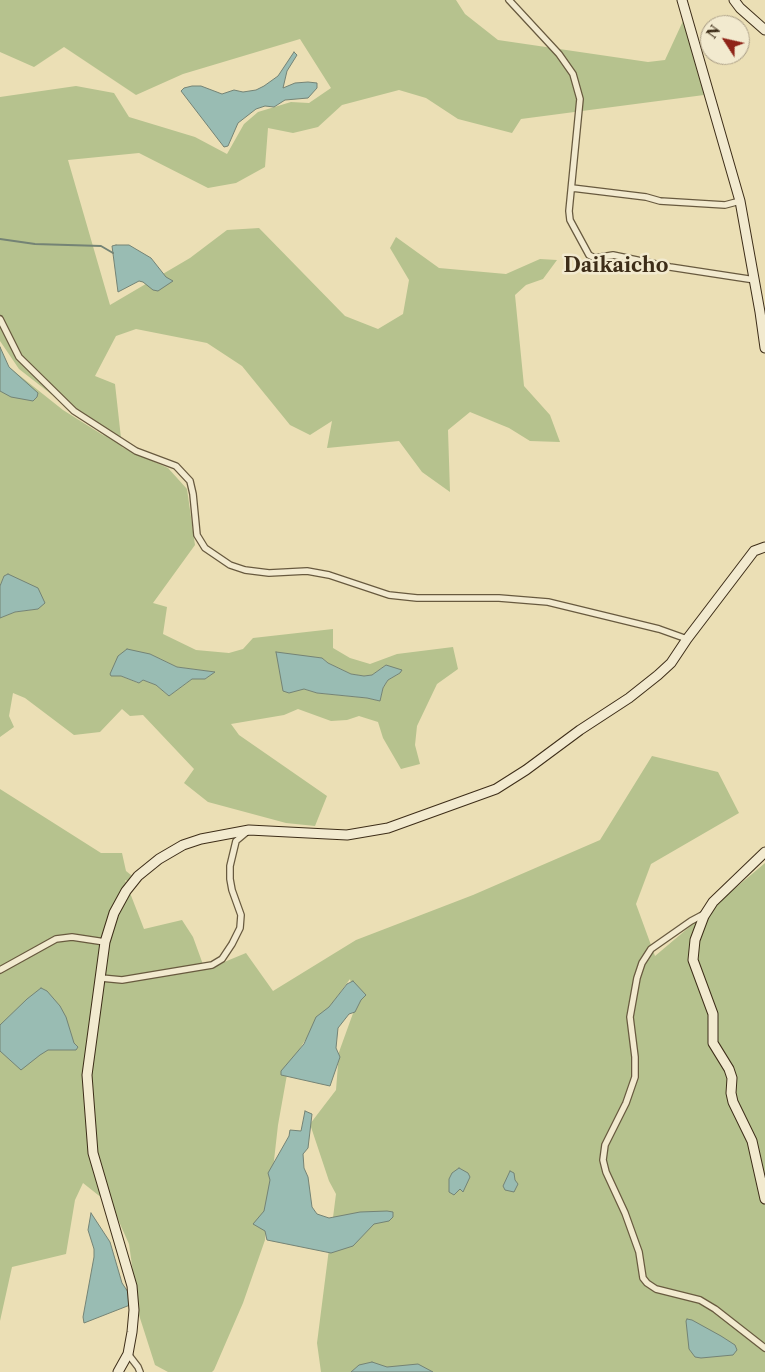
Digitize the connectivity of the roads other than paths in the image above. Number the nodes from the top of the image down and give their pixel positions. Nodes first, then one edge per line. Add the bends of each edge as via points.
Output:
1 (510, 0) edge
2 (682, 0) edge
3 (734, 0) edge
4 (765, 30) edge
5 (572, 188) junction
6 (740, 201) junction
7 (755, 280) junction
8 (0, 319) edge
9 (765, 348) edge
10 (765, 547) edge
11 (687, 639) junction
12 (249, 830) junction
13 (765, 852) edge
14 (706, 913) junction
15 (105, 942) junction
16 (0, 970) edge
17 (101, 978) junction
18 (765, 1199) edge
19 (765, 1348) edge
20 (128, 1354) junction
21 (118, 1372) edge
22 (140, 1372) edge

1 - 5 street via 573,74 580,99
2 - 6 street
3 - 4 street
5 - 6 street via 660,201 725,205
5 - 7 street via 570,220 589,255 595,258 614,255
6 - 7 street
7 - 9 street
8 - 11 street via 19,357 74,411 136,451 176,466 190,481 197,534 205,548 230,565 269,573 307,571 329,574 364,588 398,596 548,602
10 - 11 street via 754,551
11 - 12 street via 671,663 629,698 496,789 372,831 347,835
12 - 15 street via 201,839 159,859 126,891 114,913
12 - 17 street via 236,841 232,853 230,879 240,909 240,922 237,936 222,959 212,965 122,980
13 - 14 street via 713,902
14 - 18 street via 695,940 692,960 713,1014 713,1043 729,1069 733,1102 752,1141
14 - 19 street via 651,950 642,962 630,1017 636,1057 635,1077 605,1145 603,1160 639,1252 643,1278 647,1283 656,1289 700,1300
15 - 16 street via 72,937 56,939
15 - 17 street
17 - 20 street via 86,1075 88,1107 93,1153 132,1286 134,1310
20 - 21 street
20 - 22 street

